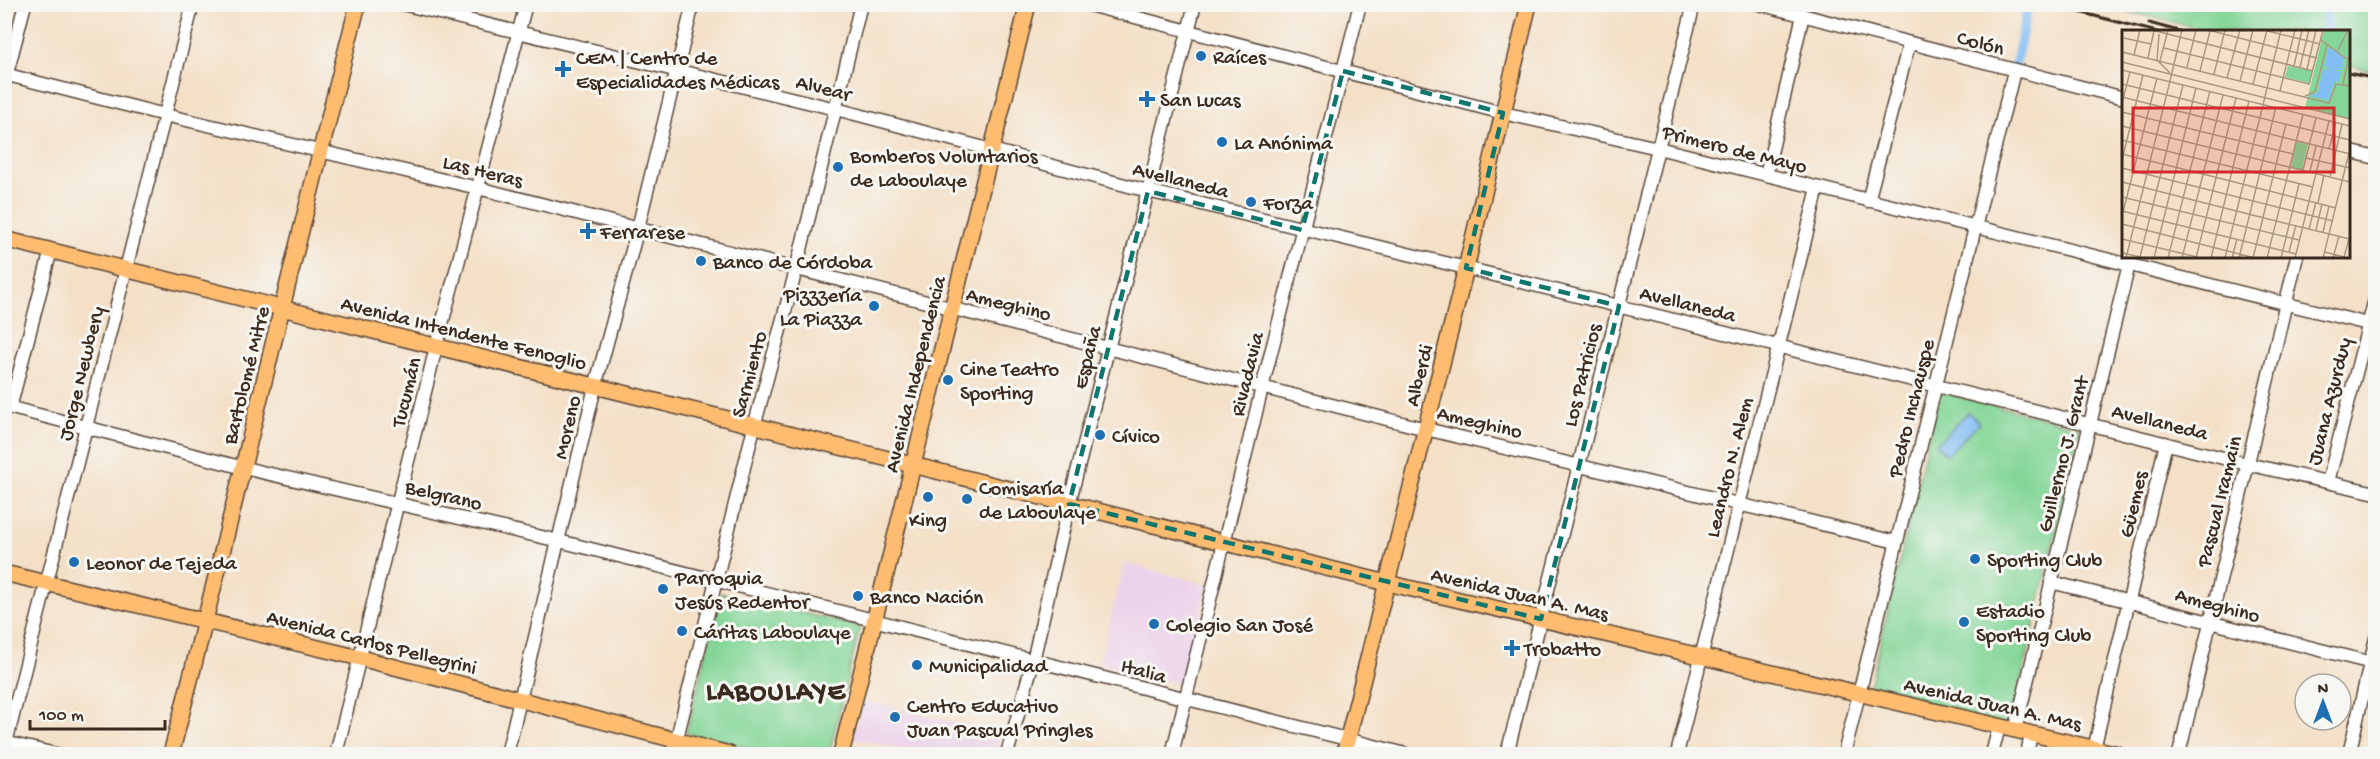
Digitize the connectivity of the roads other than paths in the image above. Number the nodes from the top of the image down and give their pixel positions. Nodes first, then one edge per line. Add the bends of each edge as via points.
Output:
1 (25, 4) edge
2 (193, 4) edge
3 (358, 4) edge
4 (402, 4) edge
5 (526, 4) edge
6 (693, 4) edge
7 (861, 4) edge
8 (1028, 4) edge
9 (1085, 4) edge
10 (1195, 4) edge
11 (1360, 4) edge
12 (1529, 4) edge
13 (1694, 4) edge
14 (1759, 4) edge
15 (1803, 15) junction
16 (519, 33) junction
17 (1188, 33) junction
18 (1909, 44) junction
19 (677, 71) junction
20 (1343, 71) junction
21 (2013, 71) junction
22 (5, 78) edge
23 (2122, 98) edge
24 (836, 109) junction
25 (1503, 113) junction
26 (165, 115) junction
27 (1658, 148) junction
28 (991, 150) junction
29 (320, 151) junction
30 (2350, 151) edge
31 (2376, 158) edge
32 (1766, 175) junction
33 (478, 188) junction
34 (1818, 188) junction
35 (1148, 191) junction
36 (1868, 201) junction
37 (1975, 227) junction
38 (638, 228) junction
39 (1302, 230) junction
40 (4, 239) edge
41 (51, 250) junction
42 (2297, 258) edge
43 (2130, 261) edge
44 (1466, 268) junction
45 (126, 269) junction
46 (796, 270) junction
47 (2376, 295) edge
48 (2286, 304) junction
49 (1619, 306) junction
50 (951, 308) junction
51 (282, 309) junction
52 (2372, 325) edge
53 (436, 347) junction
54 (1779, 347) junction
55 (1109, 348) junction
56 (1935, 385) junction
57 (595, 387) junction
58 (1262, 388) junction
59 (7, 407) edge
60 (2089, 423) junction
61 (87, 426) junction
62 (754, 427) junction
63 (1426, 429) junction
64 (2166, 443) junction
65 (2247, 464) junction
66 (913, 465) junction
67 (1579, 465) junction
68 (244, 468) junction
69 (2328, 482) junction
70 (2376, 493) edge
71 (399, 503) junction
72 (1069, 504) junction
73 (1739, 504) junction
74 (1224, 541) junction
75 (559, 542) junction
76 (1896, 542) junction
77 (4, 573) edge
78 (717, 581) junction
79 (2051, 582) junction
80 (1387, 583) junction
81 (47, 584) junction
82 (2129, 601) junction
83 (1540, 619) junction
84 (874, 621) junction
85 (206, 622) junction
86 (2208, 622) junction
87 (2376, 638) edge
88 (1701, 657) junction
89 (360, 658) junction
90 (1033, 661) junction
91 (2373, 663) edge
92 (1859, 693) junction
93 (521, 700) junction
94 (1185, 700) junction
95 (1999, 727) junction
96 (2014, 731) junction
97 (2031, 734) junction
98 (5, 745) edge
99 (675, 748) edge
100 (1345, 748) edge
101 (2094, 749) junction
102 (56, 754) edge
103 (171, 754) edge
104 (336, 754) edge
105 (507, 754) edge
106 (729, 754) edge
107 (841, 754) edge
108 (1007, 754) edge
109 (1172, 754) edge
110 (1406, 754) edge
111 (1507, 754) edge
112 (1677, 754) edge
113 (1844, 754) edge
114 (1992, 754) edge
115 (2027, 754) edge
116 (2118, 754) edge
117 (2179, 754) edge
118 (2349, 754) edge

1 - 22 street
2 - 26 street, Jorge Newbery
3 - 29 main road, Bartolomé Mitre
4 - 16 street, Alvear
5 - 16 street, Tucumán
6 - 19 street, Moreno
7 - 24 street, Sarmiento
8 - 28 main road, Avenida Independencia
9 - 17 street, Primero de Mayo
10 - 17 street, España
11 - 20 street, Rivadavia
12 - 25 main road, Alberdi
13 - 27 street, Los Patricios
14 - 15 street, Colón
15 - 18 street, Colón
15 - 32 street
16 - 19 street, Alvear
16 - 33 street, Tucumán
17 - 20 street, Primero de Mayo
17 - 35 street, España
18 - 21 street, Colón
18 - 36 street
19 - 24 street, Alvear
19 - 38 street, Moreno
20 - 25 street, Primero de Mayo
20 - 39 street, Rivadavia
21 - 23 street, Colón
21 - 37 street, Pedro Inchauspe
22 - 26 street, Las Heras
24 - 28 street, Alvear
24 - 46 street, Sarmiento
25 - 27 street, Primero de Mayo
25 - 44 main road, Alberdi
26 - 29 street, Las Heras
26 - 45 street, Jorge Newbery
27 - 32 street, Primero de Mayo
27 - 49 street, Los Patricios
28 - 35 street, Avellaneda
28 - 50 main road, Avenida Independencia
29 - 33 street, Las Heras
29 - 51 main road, Bartolomé Mitre
30 - 31 street
32 - 34 street, Primero de Mayo
33 - 38 street, Las Heras
33 - 53 street, Tucumán
34 - 36 street, Primero de Mayo
34 - 54 street, Leandro N. Alem
35 - 39 street, Avellaneda
35 - 55 street, España
36 - 37 street, Primero de Mayo
37 - 43 street, Primero de Mayo
37 - 56 street, Pedro Inchauspe
38 - 46 street, Las Heras
38 - 57 street, Moreno
39 - 44 street, Avellaneda
39 - 58 street, Rivadavia
40 - 41 main road, Avenida Intendente Fenoglio
41 - 45 main road, Avenida Intendente Fenoglio
41 - 59 street
42 - 48 street, Pascual Iramain
43 - 48 street, Primero de Mayo
43 - 60 street, Guillermo J. Grant
44 - 49 street, Avellaneda
44 - 63 main road, Alberdi
45 - 51 main road, Avenida Intendente Fenoglio
45 - 61 street, Jorge Newbery
46 - 50 street, Las Heras
46 - 62 street, Sarmiento
47 - 52 street, Juana Azurduy
48 - 52 street, Primero de Mayo
48 - 65 street, Pascual Iramain
49 - 54 street, Avellaneda
49 - 67 street, Los Patricios
50 - 55 street, Ameghino
50 - 66 main road, Avenida Independencia
51 - 53 main road, Avenida Intendente Fenoglio
51 - 68 main road, Bartolomé Mitre
52 - 69 street, Juana Azurduy
53 - 57 main road, Avenida Intendente Fenoglio
53 - 71 street, Tucumán
54 - 56 street, Avellaneda
54 - 73 street, Leandro N. Alem
55 - 58 street, Ameghino
55 - 72 street, España
56 - 60 street, Avellaneda
56 - 76 street, Pedro Inchauspe
57 - 62 main road, Avenida Intendente Fenoglio
57 - 75 street, Moreno
58 - 63 street, Ameghino
58 - 74 street, Rivadavia
59 - 61 street, Belgrano
60 - 64 street, Avellaneda
60 - 79 street, Guillermo J. Grant
61 - 68 street, Belgrano
61 - 81 street, Jorge Newbery
62 - 66 main road, Avenida Intendente Fenoglio
62 - 78 street, Sarmiento
63 - 67 street, Ameghino
63 - 80 main road, Alberdi
64 - 65 street, Avellaneda
64 - 82 street, Güemes
65 - 69 street, Avellaneda
65 - 86 street, Pascual Iramain
66 - 72 main road, Avenida Juan A. Mas
66 - 84 main road, Avenida Independencia
67 - 73 street, Ameghino
67 - 83 street, Los Patricios
68 - 71 street, Belgrano
68 - 85 main road, Bartolomé Mitre
69 - 70 street, Avellaneda
71 - 75 street, Belgrano
71 - 89 street, Tucumán
72 - 74 main road, Avenida Juan A. Mas
72 - 90 street, España
73 - 76 street, Ameghino
73 - 88 street, Leandro N. Alem
74 - 80 main road, Avenida Juan A. Mas
74 - 94 street, Rivadavia
75 - 78 street, Belgrano
75 - 93 street, Moreno
76 - 92 street, Pedro Inchauspe
77 - 81 main road, Avenida Carlos Pellegrini
78 - 84 street, Belgrano
78 - 99 street, Sarmiento
79 - 82 street, Ameghino
79 - 96 street, Guillermo J. Grant
80 - 83 main road, Avenida Juan A. Mas
80 - 100 main road, Alberdi
81 - 85 main road, Avenida Carlos Pellegrini
81 - 98 street, Jorge Newbery
82 - 86 street, Ameghino
82 - 101 street, Güemes
83 - 88 main road, Avenida Juan A. Mas
83 - 111 street, Los Patricios
84 - 90 street, Italia
84 - 107 main road, Avenida Independencia
85 - 89 main road, Avenida Carlos Pellegrini
85 - 103 main road, Bartolomé Mitre
86 - 91 street, Ameghino
86 - 117 street, Pascual Iramain
87 - 91 street
88 - 92 main road, Avenida Juan A. Mas
88 - 112 street, Leandro N. Alem
89 - 93 main road, Avenida Carlos Pellegrini
89 - 104 street, Tucumán
90 - 94 street, Italia
90 - 108 street, España
91 - 118 street
92 - 95 main road, Avenida Juan A. Mas
92 - 113 street, Pedro Inchauspe
93 - 99 main road, Avenida Carlos Pellegrini
93 - 105 street, Moreno
94 - 100 street, Italia
94 - 109 street, Rivadavia
95 - 96 main road, Avenida Juan A. Mas
95 - 114 street
96 - 97 main road, Avenida Juan A. Mas
97 - 101 main road, Avenida Juan A. Mas
97 - 115 street
98 - 102 street
99 - 106 main road, Avenida Carlos Pellegrini
100 - 110 street, Italia
101 - 116 main road, Avenida Juan A. Mas

